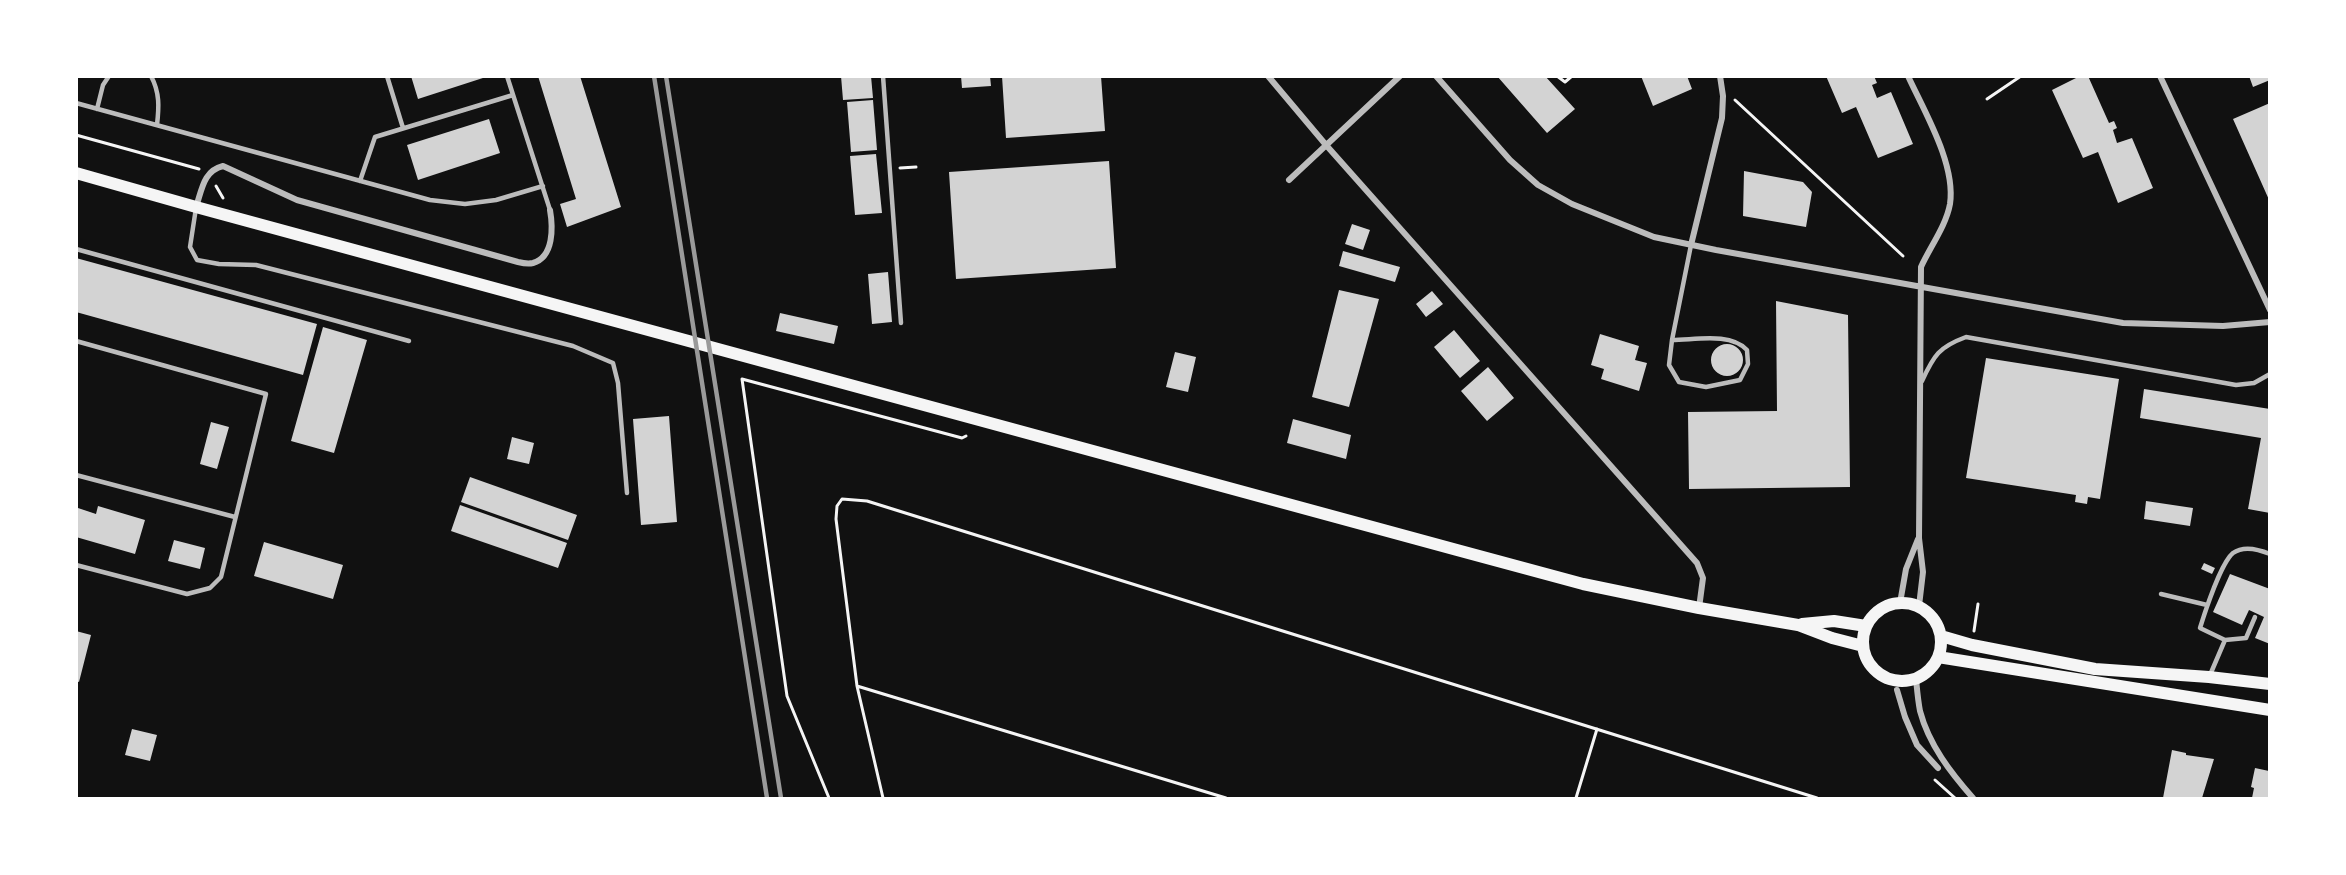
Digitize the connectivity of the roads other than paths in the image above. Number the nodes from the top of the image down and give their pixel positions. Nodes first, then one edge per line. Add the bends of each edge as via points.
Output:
1 (109, 76) edge
2 (151, 76) edge
3 (387, 76) edge
4 (507, 76) edge
5 (883, 76) edge
6 (1268, 76) edge
7 (1400, 76) edge
8 (1436, 76) edge
9 (1720, 76) edge
10 (1908, 76) edge
11 (2160, 76) edge
12 (513, 95) junction
13 (76, 102) edge
14 (97, 109) junction
15 (157, 125) junction
16 (403, 128) junction
17 (1326, 145) junction
18 (76, 173) edge
19 (1289, 180) dead end
20 (360, 181) junction
21 (543, 186) junction
22 (196, 207) junction
23 (550, 210) joint
24 (1691, 245) junction
25 (76, 249) edge
26 (1921, 287) junction
27 (2270, 310) edge
28 (2270, 322) edge
29 (901, 323) dead end
30 (1672, 340) junction
31 (76, 341) edge
32 (409, 341) dead end
33 (2270, 374) edge
34 (1918, 389) junction
35 (76, 476) edge
36 (627, 493) dead end
37 (236, 518) junction
38 (1919, 538) junction
39 (2270, 554) edge
40 (76, 565) edge
41 (2161, 594) dead end
42 (1900, 603) junction
43 (2207, 604) junction
44 (1919, 606) junction
45 (1699, 608) junction
46 (2255, 617) dead end
47 (1798, 625) junction
48 (1866, 626) junction
49 (1941, 636) junction
50 (2224, 640) junction
51 (1863, 646) junction
52 (1938, 657) junction
53 (2209, 677) junction
54 (1916, 679) junction
55 (2270, 684) edge
56 (1897, 690) dead end
57 (2270, 710) edge
58 (1938, 768) dead end
59 (1973, 798) edge

1 - 14 lane
2 - 15 lane via 159,101
3 - 16 lane
4 - 12 lane
5 - 29 lane
6 - 17 street
7 - 17 street
8 - 24 street via 1510,160 1538,185 1612,221 1654,237
9 - 24 street via 1722,118
10 - 26 street via 1948,173 1950,203 1921,267
11 - 27 street
12 - 16 lane
12 - 21 lane
13 - 14 lane
14 - 15 lane
15 - 20 lane
16 - 20 lane via 375,137
17 - 19 street
17 - 45 street via 1697,563 1703,578
18 - 22 main road
20 - 21 lane via 430,200 465,204 496,200
21 - 23 lane
22 - 23 street via 209,174 223,166 297,200 532,263 543,257 549,245
22 - 36 lane via 190,247 197,260 256,265 573,346 614,363
22 - 45 main road via 1583,584
24 - 26 street
24 - 30 lane
25 - 32 lane
26 - 28 street via 2123,323 2223,326
26 - 34 street
30 - 30 lane via 1669,366 1678,382 1706,387 1740,380 1748,364 1747,350 1739,342
31 - 37 lane via 266,394
33 - 34 lane via 2254,383 2236,385 1966,337 1933,356
34 - 38 street
35 - 37 lane
37 - 40 lane via 221,577 210,588 187,594
38 - 42 street via 1906,570
38 - 44 street via 1923,572
39 - 43 lane via 2249,548 2232,554
41 - 43 lane
42 - 44 main road
42 - 48 main road via 1880,610
43 - 50 lane via 2200,628
44 - 49 main road via 1933,619
45 - 47 main road
46 - 50 lane via 2246,638
47 - 48 main road via 1834,621
47 - 51 main road
48 - 51 main road
49 - 52 main road
49 - 53 main road via 2095,669
50 - 53 lane
51 - 54 main road via 1873,669 1883,676
52 - 54 main road
52 - 57 main road
53 - 55 main road
54 - 59 street via 1920,712 1931,739 1947,767
56 - 58 street via 1917,745

